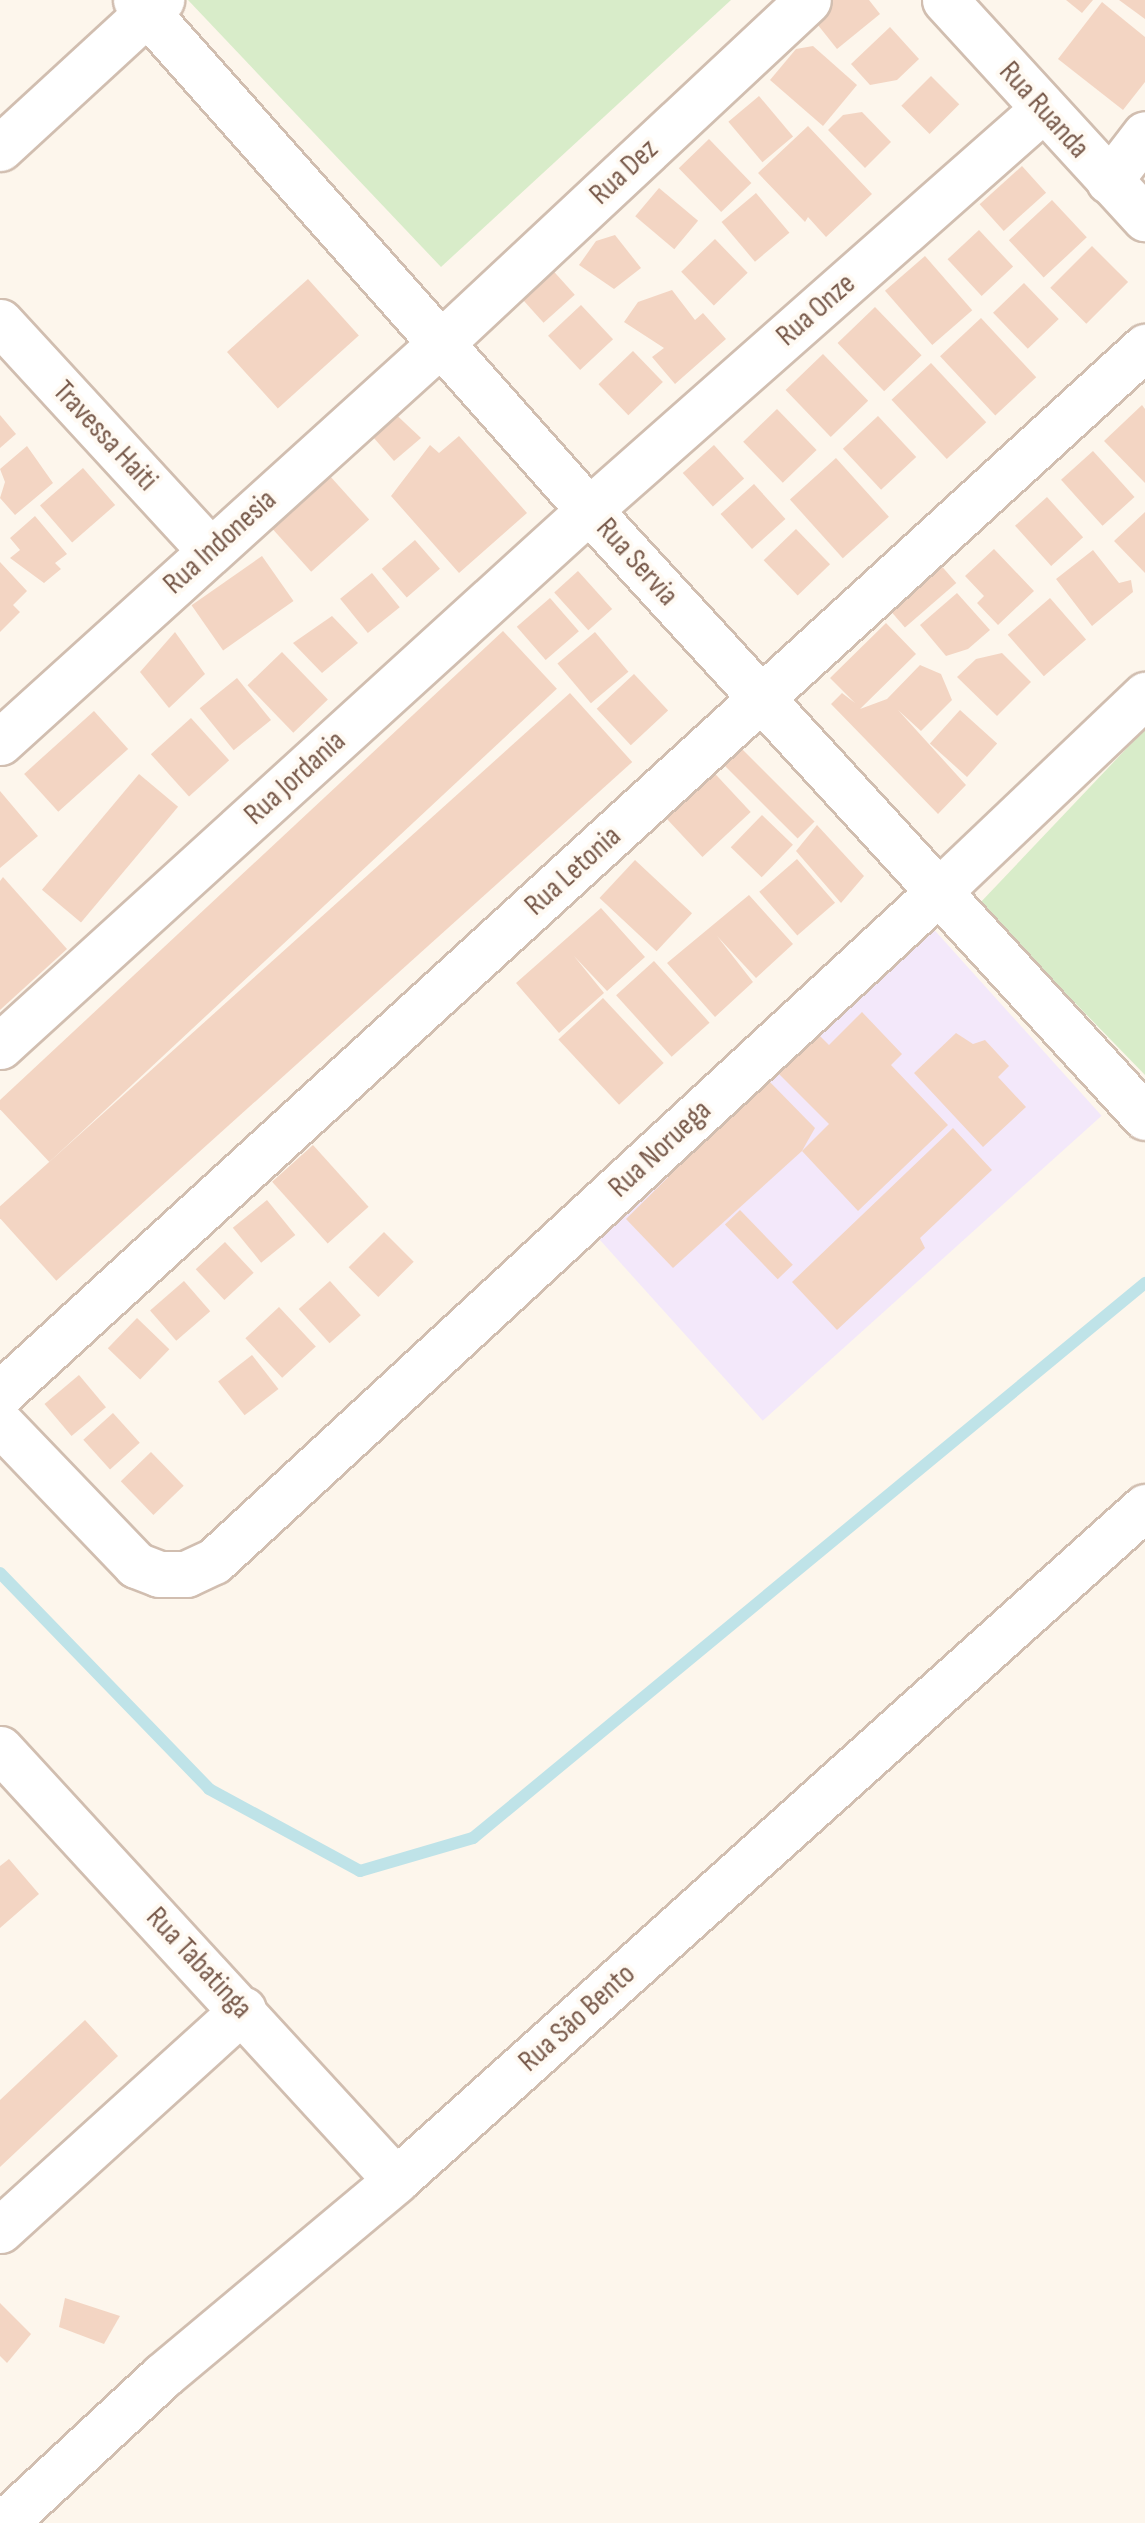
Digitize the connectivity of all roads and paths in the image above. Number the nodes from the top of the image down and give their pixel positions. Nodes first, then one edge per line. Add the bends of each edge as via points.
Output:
1 (808, 0) edge
2 (945, 0) edge
3 (148, 4) edge
4 (1042, 110) junction
5 (1145, 134) edge
6 (0, 148) edge
7 (1109, 181) junction
8 (1145, 218) edge
9 (0, 322) edge
10 (441, 343) junction
11 (1145, 347) edge
12 (590, 510) junction
13 (210, 550) junction
14 (1145, 694) edge
15 (762, 699) junction
16 (8, 717) edge
17 (936, 894) junction
18 (0, 1046) edge
19 (1145, 1117) edge
20 (0, 1394) edge
21 (0, 1423) edge
22 (1145, 1507) edge
23 (0, 1748) edge
24 (243, 2010) junction
25 (396, 2180) junction
26 (0, 2230) edge
27 (4, 2523) edge

1 - 10 street, Rua Dez
2 - 4 street, Rua Ruanda
3 - 6 street
3 - 10 street, Rua Servia
4 - 7 street, Rua Ruanda
4 - 12 street, Rua Onze
5 - 7 street
7 - 8 street, Rua Ruanda
9 - 13 street, Travessa Haiti
10 - 12 street, Rua Servia
10 - 13 street, Rua Indonesia
11 - 15 street, Rua Letonia
12 - 15 street, Rua Servia
12 - 18 street, Rua Jordania
13 - 16 street, Rua Indonesia
14 - 17 street, Rua Noruega
15 - 17 street, Rua Servia
15 - 20 street, Rua Letonia
17 - 19 street, Rua Servia
17 - 21 street, Rua Noruega via 214,1561 186,1574 136,1565
22 - 25 street, Rua São Bento
23 - 24 street, Rua Tabatinga
24 - 25 street, Rua Tabatinga
24 - 26 street
25 - 27 street, Rua São Bento via 162,2376

